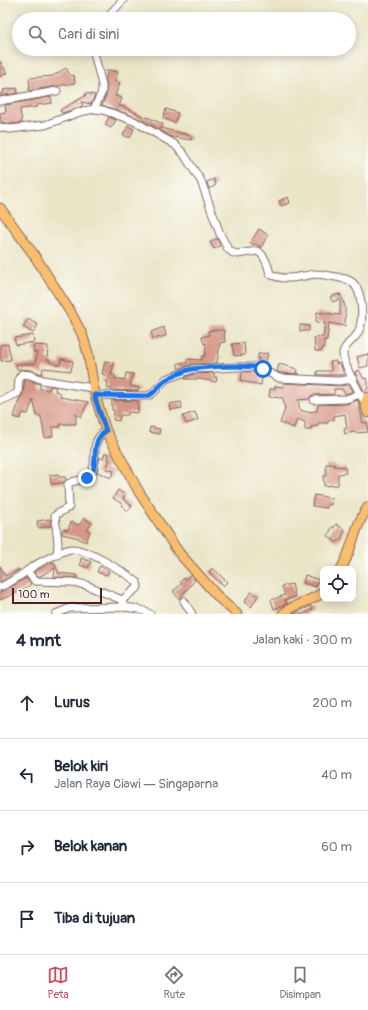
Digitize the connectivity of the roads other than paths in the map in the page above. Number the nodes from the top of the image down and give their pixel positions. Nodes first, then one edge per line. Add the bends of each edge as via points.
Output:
1 (123, 0) edge
2 (112, 12) edge
3 (95, 56) edge
4 (57, 91) dead end
5 (0, 101) edge
6 (94, 109) junction
7 (0, 127) edge
8 (0, 208) edge
9 (353, 379) junction
10 (94, 392) junction
11 (365, 398) edge
12 (314, 400) dead end
13 (0, 401) edge
14 (368, 413) edge
15 (106, 431) junction
16 (367, 511) edge
17 (57, 555) junction
18 (342, 566) edge
19 (27, 571) junction
20 (0, 587) edge
21 (320, 594) edge
22 (184, 601) dead end
23 (123, 604) junction
24 (56, 614) edge
25 (150, 614) edge
26 (192, 614) edge
27 (237, 614) edge
28 (283, 614) edge

1 - 2 street
3 - 6 street via 102,92
4 - 5 street
6 - 7 street via 45,125 10,129
6 - 9 street via 134,121 178,148 201,181 220,234 233,253 258,251 268,265 270,274 278,277 320,274 351,282 360,298 362,318 359,331 343,353
8 - 10 main road via 34,254 82,334 88,353
9 - 10 street via 339,381 279,378 258,367 239,366 190,370 166,379 148,396
9 - 11 street
10 - 13 street via 22,374 19,378 18,393
10 - 15 main road
11 - 12 street
11 - 14 main road
15 - 17 street via 96,444 91,475 68,484 68,507 55,516
15 - 27 main road via 139,492 179,553
16 - 18 main road via 360,519
17 - 19 street
17 - 23 street via 72,549 108,563 133,579 138,587
19 - 20 street
19 - 23 street via 35,581 86,585
21 - 28 main road
22 - 26 street
23 - 24 street via 70,608
23 - 25 street

